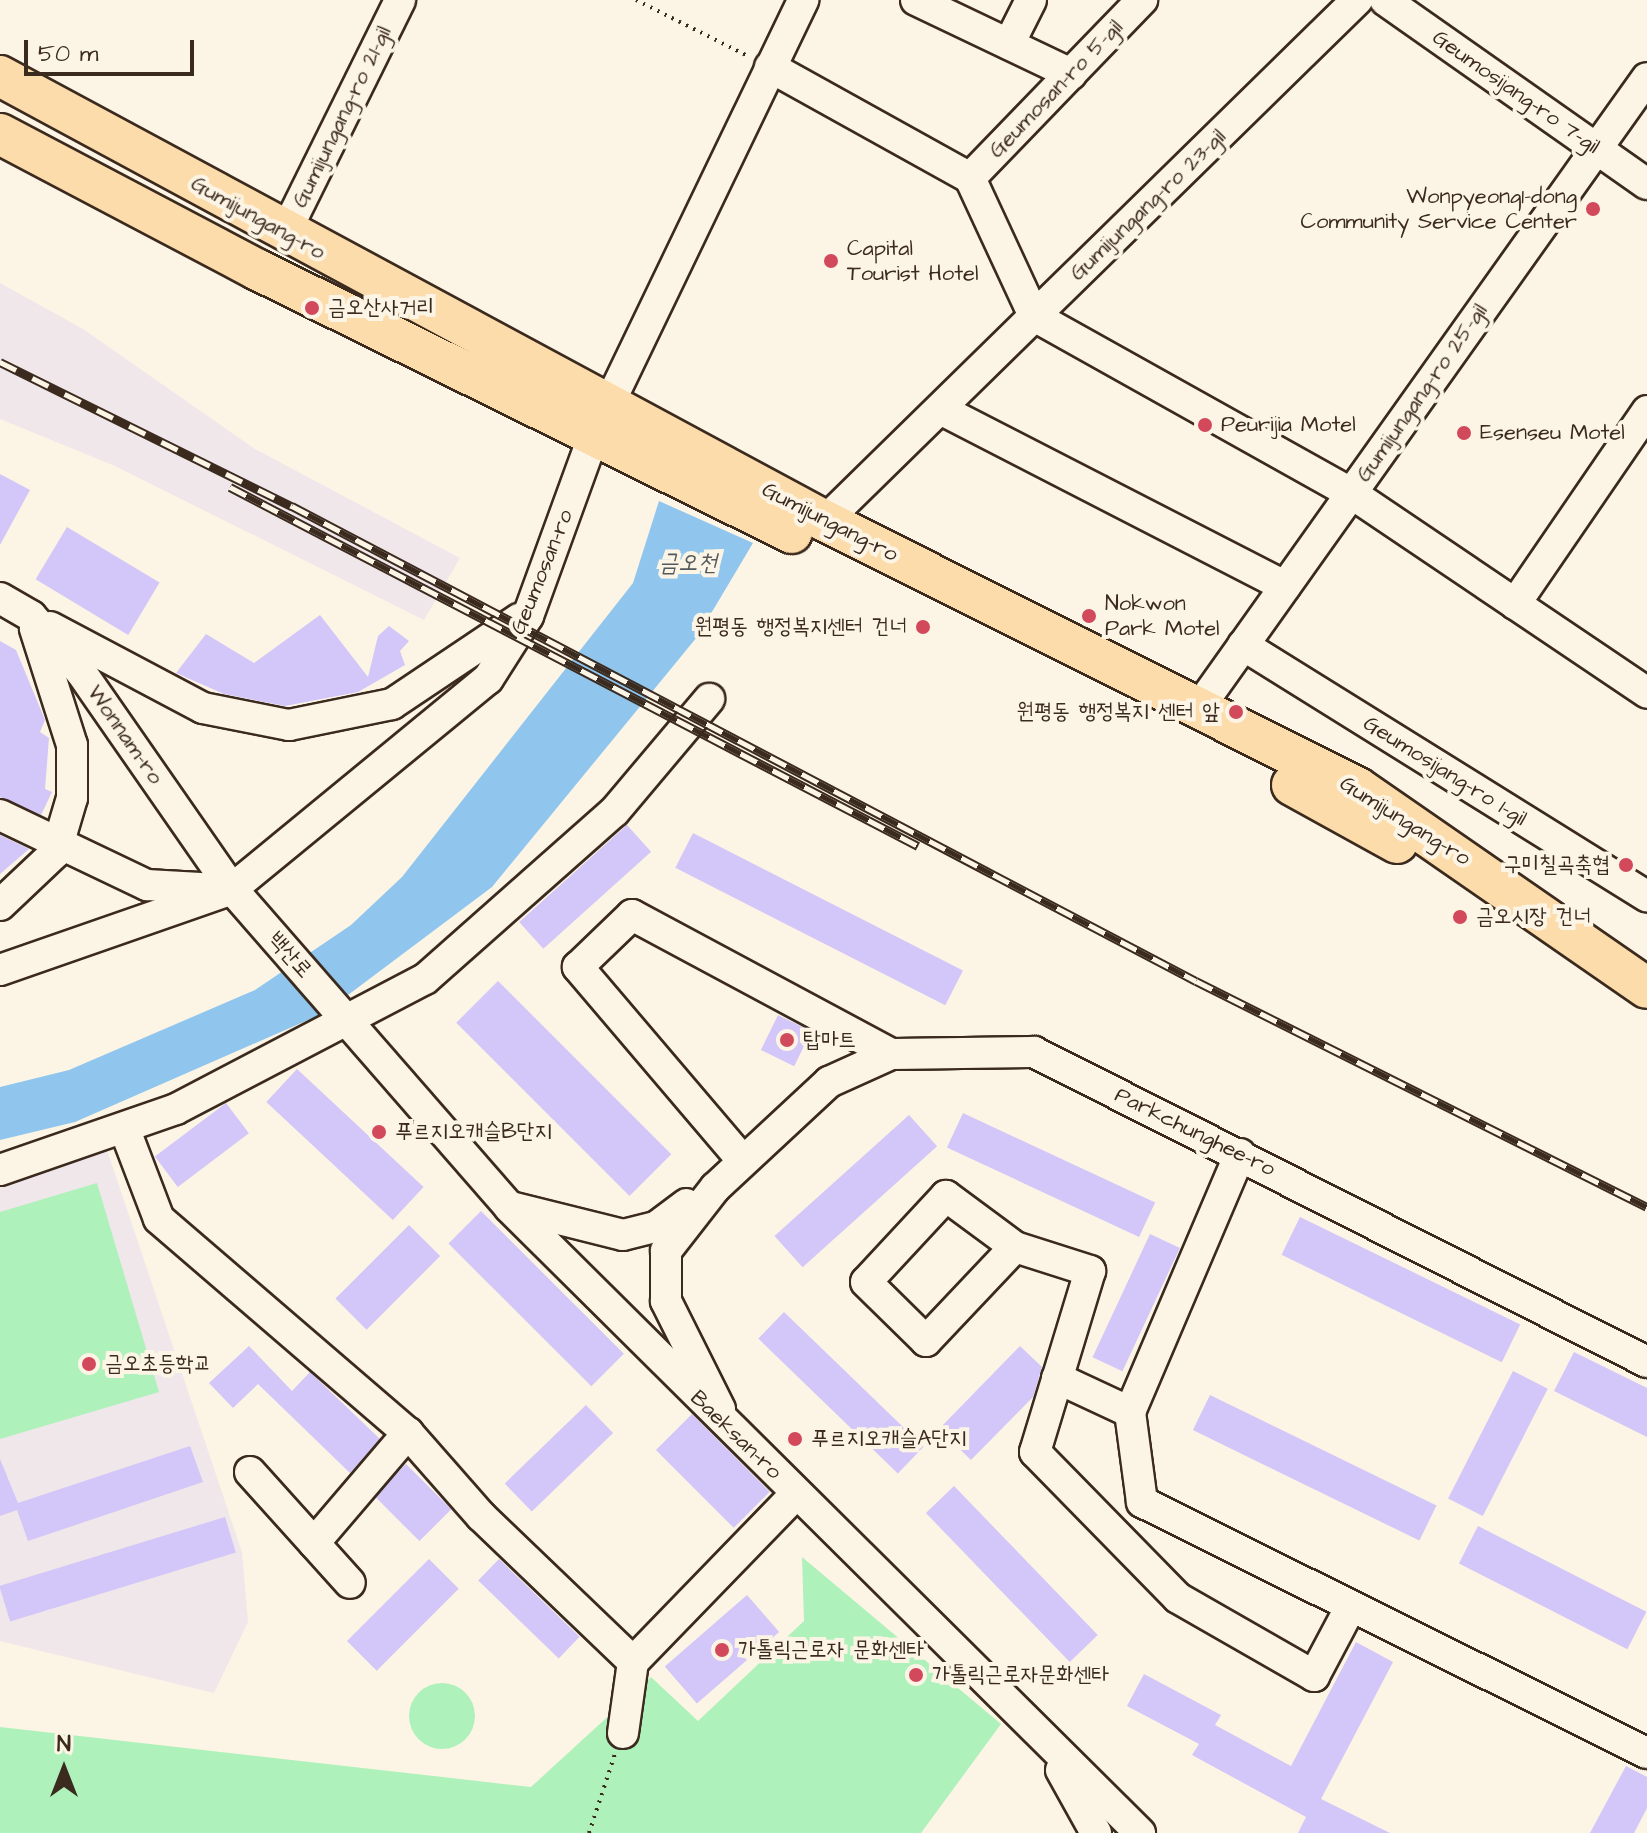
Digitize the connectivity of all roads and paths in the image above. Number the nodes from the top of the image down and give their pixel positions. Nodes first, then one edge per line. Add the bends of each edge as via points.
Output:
1 (400, 0) edge
2 (636, 0) edge
3 (803, 0) edge
4 (916, 0) edge
5 (1031, 0) edge
6 (1142, 0) edge
7 (1357, 0) edge
8 (1385, 0) edge
9 (1009, 44) junction
10 (770, 67) junction
11 (1071, 74) junction
12 (0, 76) edge
13 (1647, 78) edge
14 (0, 134) edge
15 (1597, 148) junction
16 (970, 178) junction
17 (1647, 184) edge
18 (285, 233) junction
19 (1034, 316) junction
20 (940, 409) junction
21 (1647, 411) edge
22 (601, 420) junction
23 (1351, 493) junction
24 (825, 521) junction
25 (1285, 586) junction
26 (0, 598) edge
27 (1515, 604) junction
28 (531, 609) junction
29 (31, 616) junction
30 (1243, 645) junction
31 (1647, 693) edge
32 (709, 699) dead end
33 (1198, 709) junction
34 (0, 815) edge
35 (59, 844) junction
36 (232, 889) junction
37 (1647, 896) edge
38 (0, 905) edge
39 (0, 970) edge
40 (1643, 975) edge
41 (1647, 1016) edge
42 (349, 1020) junction
43 (891, 1054) junction
44 (125, 1130) junction
45 (1240, 1154) junction
46 (743, 1161) junction
47 (0, 1170) edge
48 (509, 1207) junction
49 (1015, 1247) junction
50 (1647, 1362) edge
51 (1057, 1378) junction
52 (1130, 1412) junction
53 (408, 1433) junction
54 (734, 1436) junction
55 (250, 1472) dead end
56 (796, 1494) junction
57 (314, 1543) junction
58 (350, 1583) dead end
59 (1350, 1608) junction
60 (633, 1662) junction
61 (623, 1733) joint
62 (1046, 1744) junction
63 (1647, 1753) edge
64 (589, 1833) edge
65 (1096, 1833) edge
66 (1140, 1833) edge

1 - 18 street, Gumijungang-ro 21-gil
2 - 10 path
3 - 10 street, Geumosan-ro
4 - 9 street
5 - 9 street
6 - 11 street, Geumosan-ro 5-gil
7 - 19 street, Gumijungang-ro 23-gil
8 - 15 street, Geumosijang-ro 7-gil
9 - 11 street
10 - 16 street
10 - 22 street, Geumosan-ro
11 - 16 street, Geumosan-ro 5-gil
12 - 18 main road, Gumijungang-ro
13 - 15 street, Gumijungang-ro 25-gil
14 - 22 main road, Gumijungang-ro
15 - 17 street, Geumosijang-ro 7-gil
15 - 23 street, Gumijungang-ro 25-gil
16 - 19 street
18 - 22 main road, Gumijungang-ro
19 - 20 street, Gumijungang-ro 23-gil
19 - 23 street
20 - 24 street, Gumijungang-ro 23-gil
20 - 25 street
21 - 27 street
22 - 24 main road, Gumijungang-ro
22 - 28 street, Geumosan-ro
22 - 41 main road, Gumijungang-ro via 1325,802 1478,896
23 - 25 street, Gumijungang-ro 25-gil
23 - 27 street
24 - 33 main road, Gumijungang-ro
25 - 30 street, Gumijungang-ro 25-gil
26 - 29 street, Wonnam-ro
27 - 31 street
28 - 29 street via 468,659 392,704 289,725 203,708
28 - 36 street, Geumosan-ro via 509,651 460,708
29 - 35 street via 72,745 72,798
29 - 36 street, Wonnam-ro via 81,672
30 - 33 street, Gumijungang-ro 25-gil
30 - 37 street, Geumosijang-ro 1-gil
32 - 42 street via 614,812 425,979
33 - 40 main road, Gumijungang-ro via 1358,788
34 - 35 street
35 - 36 street via 147,885
35 - 38 street
36 - 39 street, Geumosan-ro
36 - 42 street, 백산로
42 - 44 street
42 - 48 street, Baeksan-ro
43 - 45 street, Parkchunghee-ro via 1034,1052
43 - 46 street, Parkchunghee-ro via 829,1082
43 - 46 street via 632,915 578,967
44 - 47 street
44 - 53 street via 159,1219
45 - 50 street, Parkchunghee-ro
45 - 52 street
46 - 48 street via 641,1234 604,1234
46 - 54 street via 681,1226 660,1269 666,1301
48 - 54 street, Baeksan-ro
49 - 49 street via 946,1196 866,1282 926,1341
49 - 51 street via 1090,1271
51 - 52 street
51 - 59 street via 1035,1452 1178,1598 1314,1676
52 - 59 street via 1142,1502
53 - 57 street
53 - 60 street via 481,1516
54 - 56 street, Baeksan-ro
55 - 57 street
56 - 60 street
56 - 62 street, Baeksan-ro
57 - 58 street
59 - 63 street
60 - 61 street
61 - 64 path
62 - 65 street
62 - 66 street, Baeksan-ro

